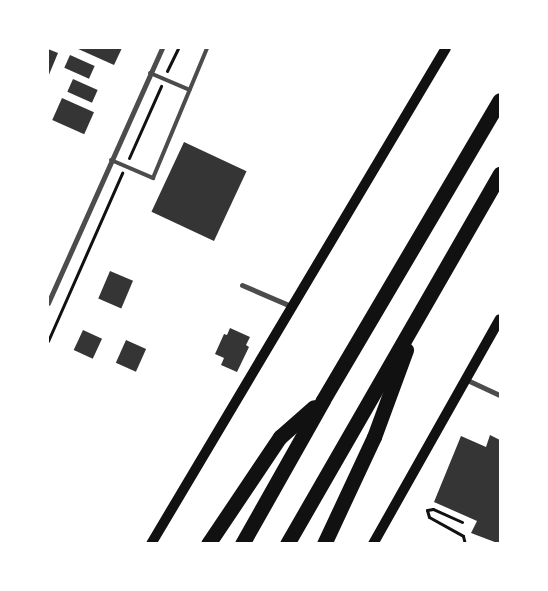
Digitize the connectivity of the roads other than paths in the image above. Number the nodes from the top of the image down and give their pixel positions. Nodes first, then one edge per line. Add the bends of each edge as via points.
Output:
1 (162, 48) edge
2 (207, 48) edge
3 (446, 48) edge
4 (150, 73) junction
5 (190, 90) junction
6 (500, 100) edge
7 (112, 160) junction
8 (500, 174) edge
9 (242, 284) dead end
10 (48, 303) edge
11 (293, 307) junction
12 (422, 309) junction
13 (500, 319) edge
14 (465, 379) junction
15 (500, 395) edge
16 (323, 400) junction
17 (150, 544) edge
18 (208, 544) edge
19 (242, 544) edge
20 (287, 544) edge
21 (324, 544) edge
22 (373, 544) edge

1 - 4 street
2 - 5 lane
3 - 11 main road
4 - 5 lane
4 - 7 street
5 - 7 lane via 153,178
6 - 16 highway
7 - 10 street
8 - 12 highway
9 - 11 street
11 - 17 main road
12 - 20 highway
12 - 21 highway via 374,437
13 - 14 main road
14 - 15 street
14 - 22 main road
16 - 18 highway via 280,437
16 - 19 highway

